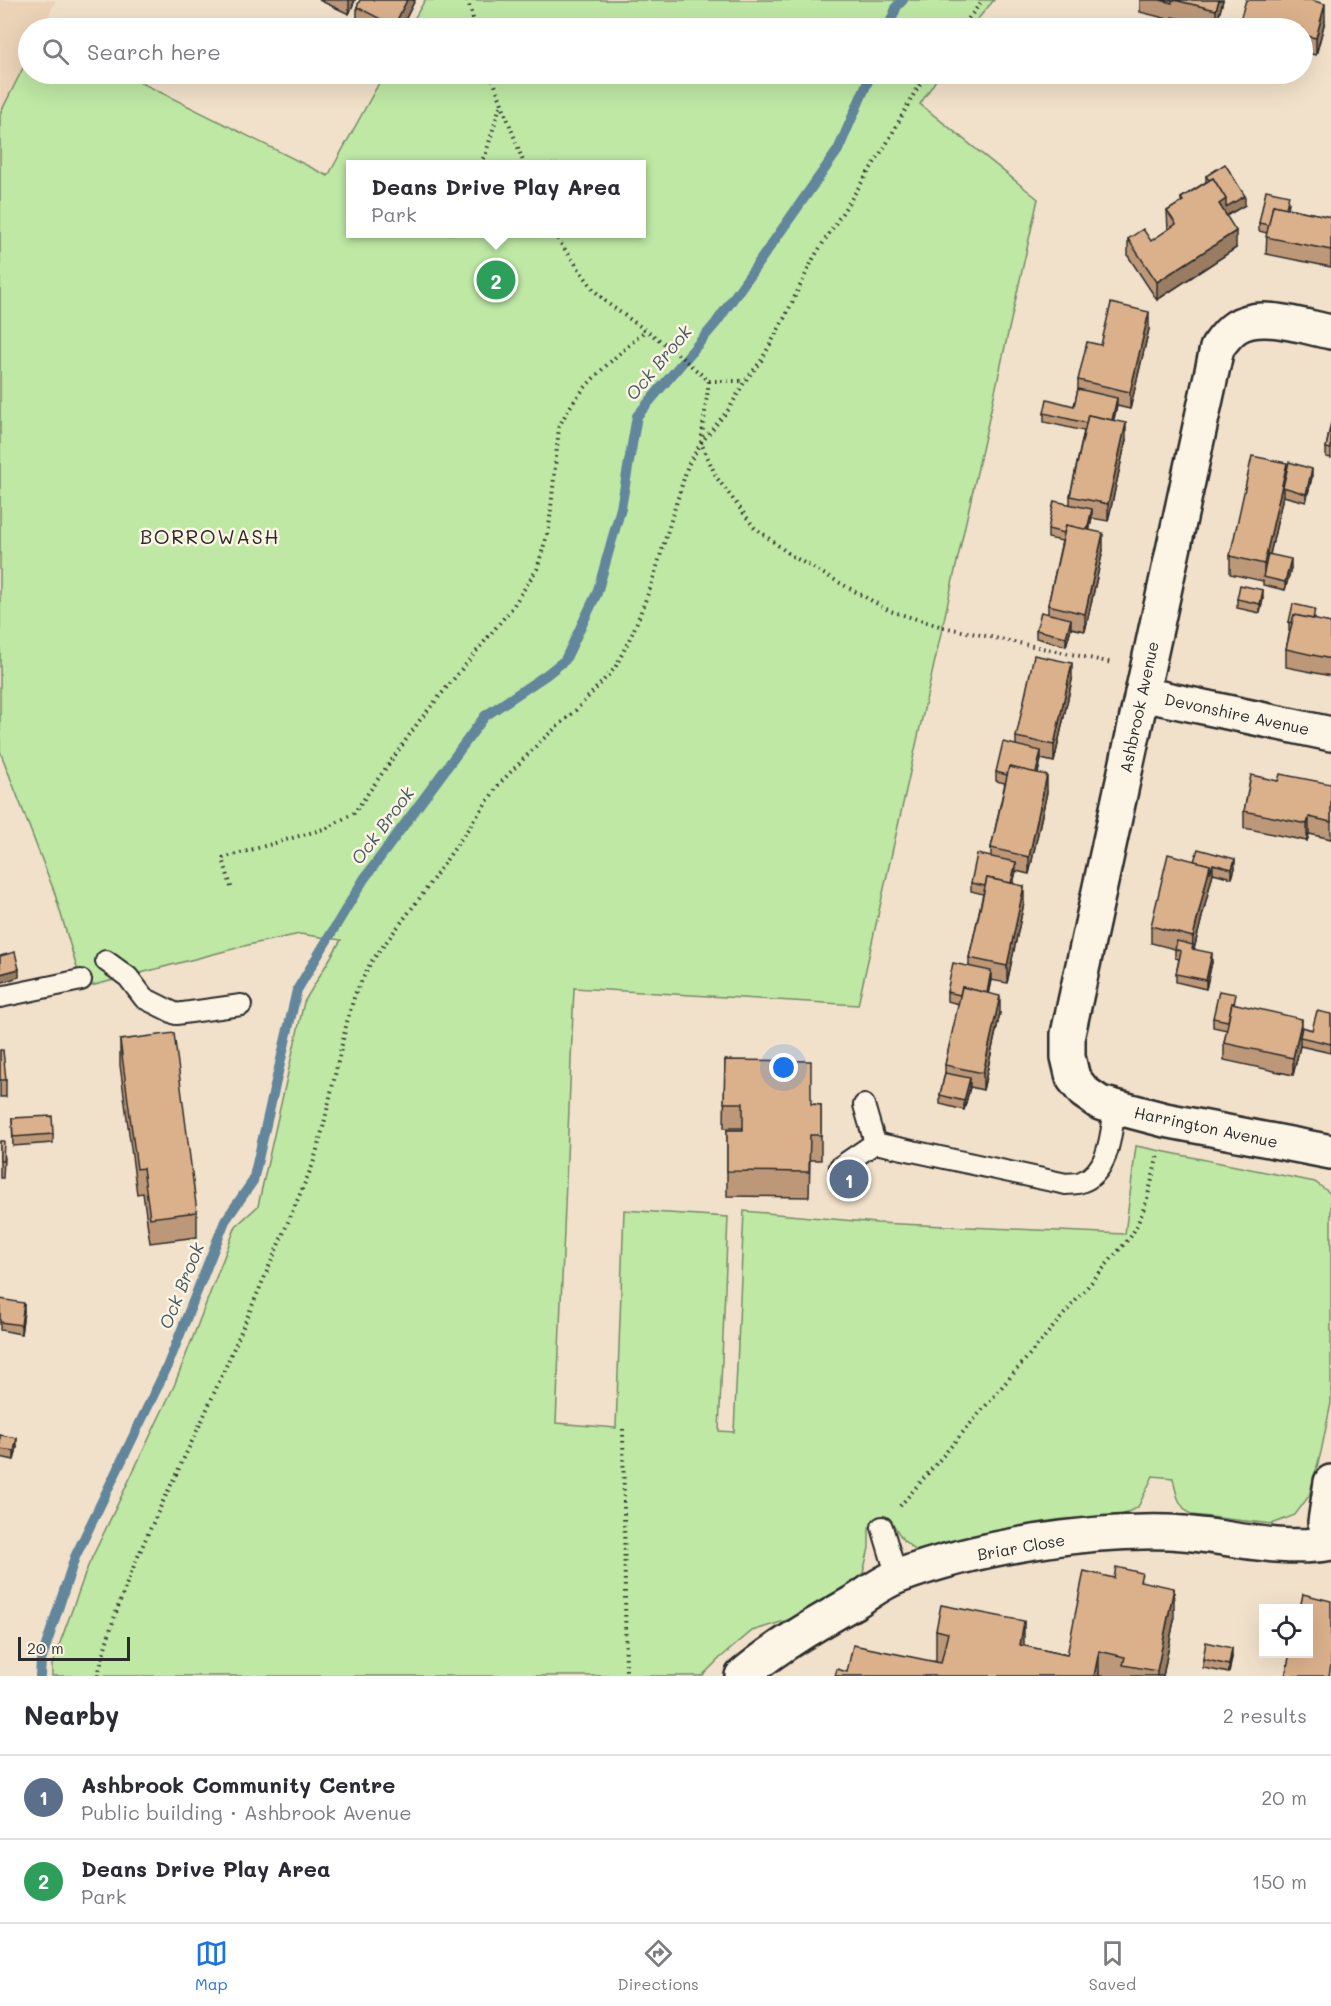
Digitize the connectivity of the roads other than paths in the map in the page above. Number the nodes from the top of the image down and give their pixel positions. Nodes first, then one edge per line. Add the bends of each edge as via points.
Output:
1 (1331, 332) edge
2 (1145, 682) junction
3 (1331, 734) edge
4 (106, 960) dead end
5 (81, 981) dead end
6 (0, 997) edge
7 (241, 1005) dead end
8 (1084, 1092) joint
9 (864, 1105) dead end
10 (1115, 1107) junction
11 (875, 1143) junction
12 (1331, 1152) edge
13 (840, 1167) dead end
14 (1331, 1482) edge
15 (882, 1527) road end
16 (1331, 1541) edge
17 (897, 1577) junction
18 (742, 1676) edge

1 - 2 street, Ashbrook Avenue via 1258,320 1237,326 1216,348
2 - 3 street, Devonshire Avenue
2 - 8 street, Ashbrook Avenue via 1068,1034 1073,1078
4 - 7 lane via 128,977 144,998 176,1014
5 - 6 lane
8 - 10 street, Harrington Avenue
9 - 11 lane
10 - 11 lane via 1103,1161 1081,1182 1066,1184
10 - 12 street, Harrington Avenue
11 - 13 lane
14 - 16 street via 1325,1522
15 - 17 lane
16 - 17 street, Briar Close via 1312,1547 1284,1547 1212,1535 1112,1532 995,1550
17 - 18 street, Briar Close via 787,1641

